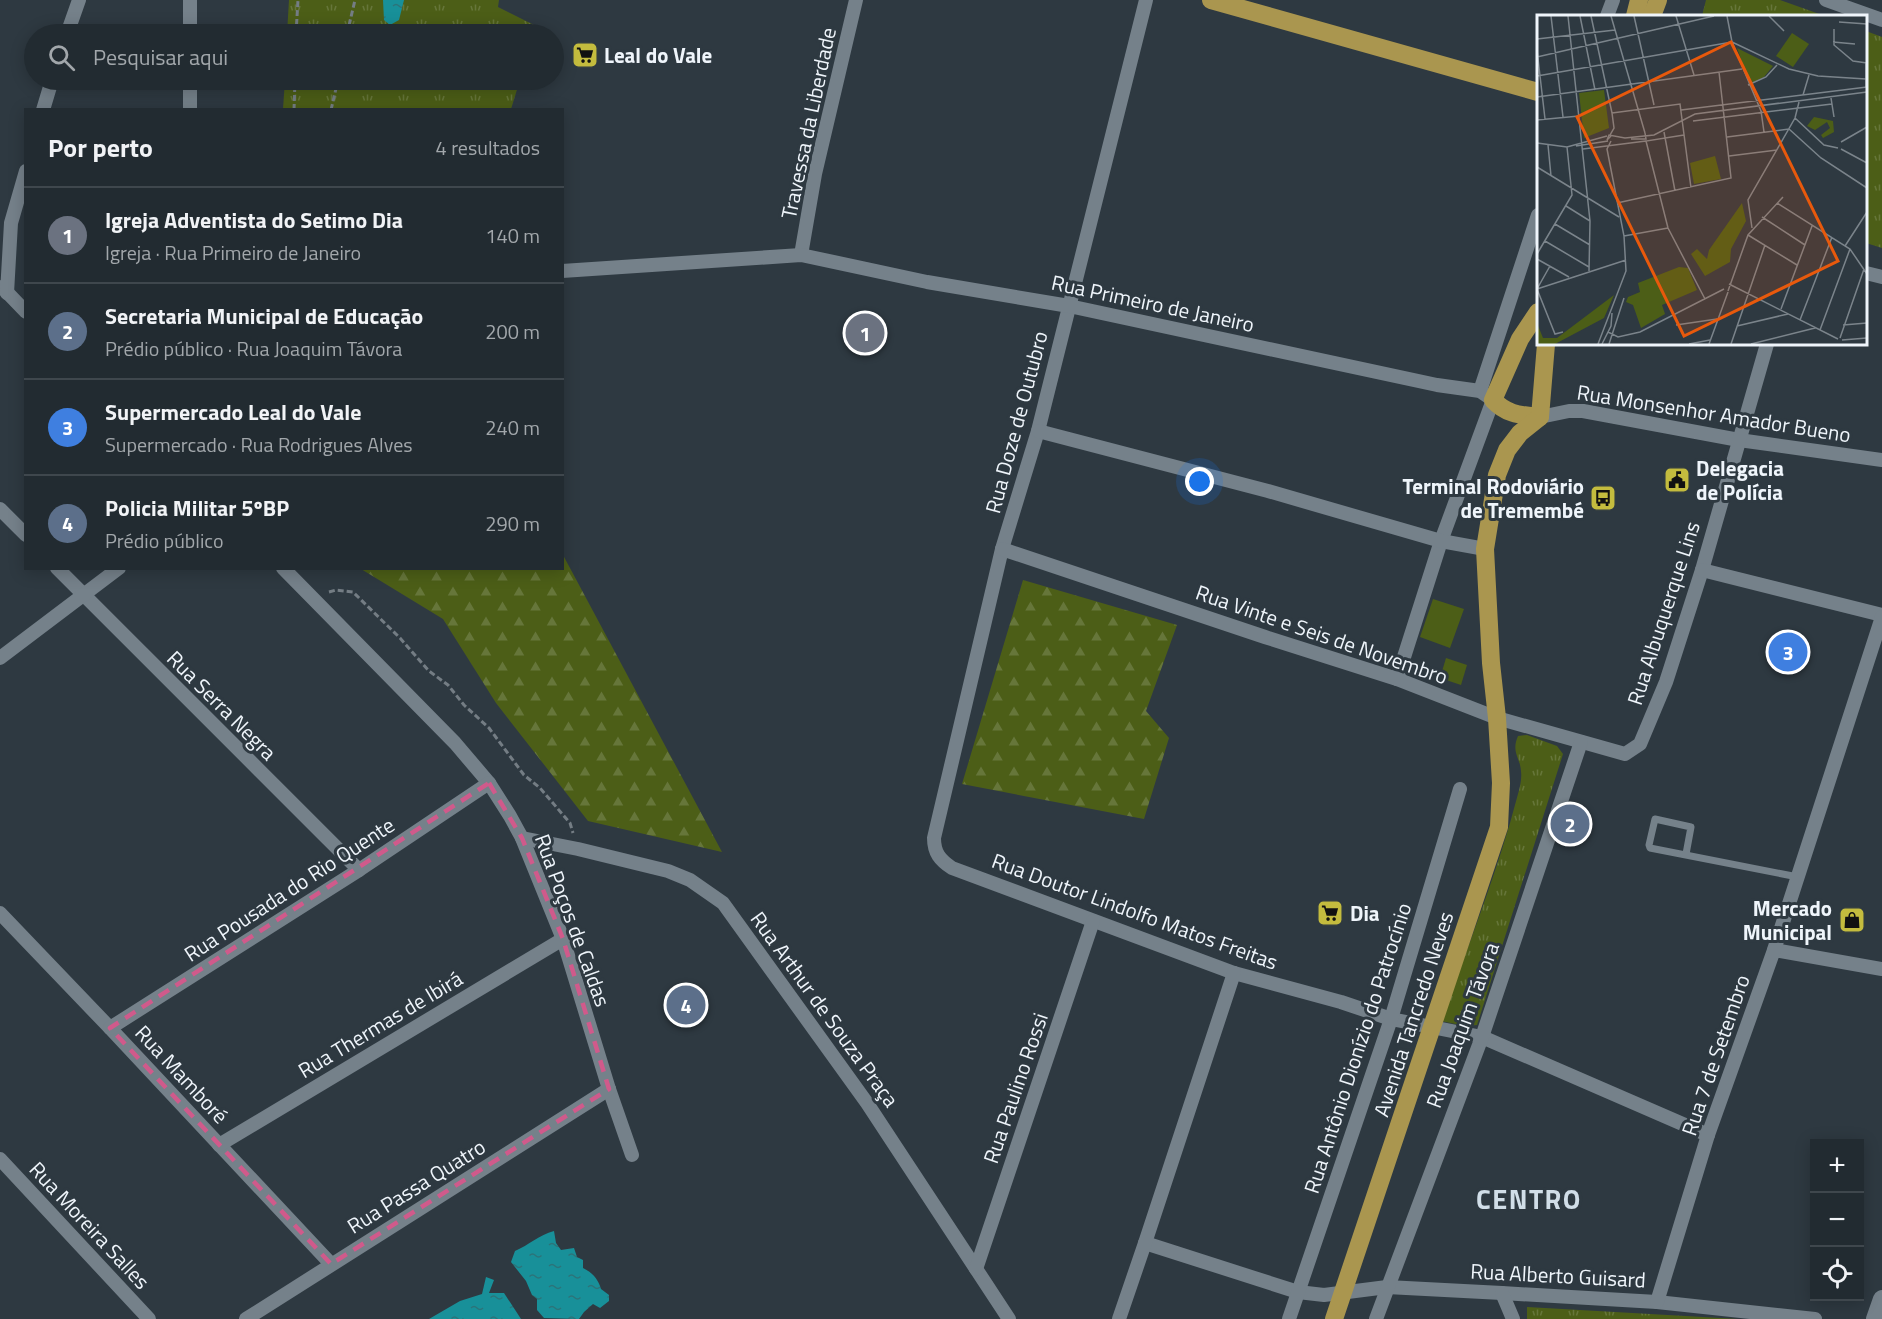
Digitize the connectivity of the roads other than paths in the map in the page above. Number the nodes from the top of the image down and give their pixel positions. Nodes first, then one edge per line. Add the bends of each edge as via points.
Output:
1 (79, 0) edge
2 (190, 0) edge
3 (856, 0) edge
4 (1146, 0) edge
5 (1212, 0) edge
6 (1613, 0) edge
7 (1639, 0) edge
8 (1658, 0) edge
9 (1826, 0) edge
10 (1607, 15) edge
11 (1635, 15) edge
12 (1652, 15) edge
13 (1882, 18) edge
14 (71, 24) edge
15 (190, 24) edge
16 (49, 90) edge
17 (190, 90) edge
18 (1537, 91) edge
19 (44, 108) edge
20 (190, 108) edge
21 (24, 178) edge
22 (1537, 222) edge
23 (10, 223) junction
24 (0, 235) edge
25 (801, 255) junction
26 (564, 271) edge
27 (1867, 273) edge
28 (1882, 277) edge
29 (4, 289) edge
30 (1069, 306) junction
31 (24, 310) edge
32 (1537, 315) edge
33 (1545, 345) edge
34 (1767, 345) edge
35 (1487, 396) junction
36 (1540, 417) junction
37 (1038, 431) junction
38 (1739, 440) junction
39 (1882, 460) edge
40 (0, 509) edge
41 (24, 533) edge
42 (1441, 541) junction
43 (1002, 549) junction
44 (1485, 549) junction
45 (59, 570) edge
46 (116, 570) edge
47 (285, 570) edge
48 (1702, 570) junction
49 (82, 595) junction
50 (1882, 616) edge
51 (0, 658) edge
52 (1397, 679) junction
53 (1497, 718) junction
54 (1581, 742) junction
55 (1630, 752) joint
56 (489, 783) junction
57 (1460, 789) dead end
58 (522, 838) junction
59 (1686, 854) junction
60 (938, 856) joint
61 (359, 870) junction
62 (1798, 877) junction
63 (0, 914) edge
64 (1093, 921) junction
65 (563, 939) junction
66 (1773, 951) junction
67 (1882, 969) edge
68 (1234, 973) junction
69 (1391, 1018) junction
70 (1433, 1026) junction
71 (110, 1028) junction
72 (1482, 1037) junction
73 (609, 1089) junction
74 (1708, 1135) junction
75 (219, 1145) junction
76 (632, 1155) dead end
77 (0, 1159) edge
78 (1146, 1244) junction
79 (331, 1264) junction
80 (976, 1269) junction
81 (1387, 1287) junction
82 (1298, 1292) junction
83 (1344, 1292) junction
84 (1502, 1293) junction
85 (1526, 1294) junction
86 (1882, 1299) edge
87 (1658, 1302) junction
88 (149, 1319) edge
89 (246, 1319) edge
90 (1010, 1319) edge
91 (1119, 1319) edge
92 (1289, 1319) edge
93 (1334, 1319) edge
94 (1376, 1319) edge
95 (1514, 1319) edge
96 (1815, 1319) edge
97 (1875, 1319) edge

1 - 14 street
2 - 15 street
3 - 25 street, Travessa da Liberdade via 815,174
4 - 30 street, Rua Doze de Outubro
5 - 18 main road
6 - 10 street
7 - 11 main road
8 - 12 main road
9 - 13 street
16 - 19 street
17 - 20 street
21 - 23 street
22 - 35 street
23 - 24 street
23 - 29 street
25 - 26 street
25 - 30 street, Rua Primeiro de Janeiro
27 - 28 street
29 - 31 street
30 - 35 street, Rua Primeiro de Janeiro
30 - 37 street, Rua Doze de Outubro
32 - 35 main road
33 - 36 main road
34 - 38 street, Rua Albuquerque Lins
35 - 36 main road via 1515,415
35 - 42 street
36 - 38 street, Rua Monsenhor Amador Bueno via 1583,411
36 - 44 main road, Avenida Tancredo Neves via 1507,450 1497,475
37 - 42 street
37 - 43 street, Rua Doze de Outubro
38 - 39 street, Rua Monsenhor Amador Bueno
38 - 48 street, Rua Albuquerque Lins
40 - 41 street
42 - 44 street
42 - 52 street
43 - 52 street, Rua Vinte e Seis de Novembro
43 - 60 street, Rua Doze de Outubro via 934,838
44 - 53 main road, Avenida Tancredo Neves
45 - 49 street, Rua Serra Negra
46 - 49 street
47 - 56 street, Rua Poços de Caldas
48 - 50 street
48 - 55 street, Rua Albuquerque Lins via 1666,681 1640,744
49 - 51 street
49 - 61 street, Rua Serra Negra
50 - 62 street, Rua 7 de Setembro
52 - 53 street, Rua Vinte e Seis de Novembro
53 - 54 street, Rua Vinte e Seis de Novembro
53 - 70 main road, Avenida Tancredo Neves via 1499,827
54 - 55 street, Rua Vinte e Seis de Novembro via 1620,754
54 - 72 street, Rua Joaquim Távora
56 - 58 street, Rua Poços de Caldas
56 - 61 street, Rua Pousada do Rio Quente
57 - 69 street, Rua Antônio Dionízio do Patrocínio
58 - 65 street, Rua Poços de Caldas
58 - 80 street, Rua Arthur de Souza Praça via 668,871 690,880 723,903 867,1103
59 - 59 lane via 1649,847 1655,819 1691,827
59 - 62 lane
60 - 64 street, Rua Doutor Lindolfo Matos Freitas via 952,867
61 - 71 street, Rua Pousada do Rio Quente
62 - 66 street, Rua 7 de Setembro
63 - 71 street, Rua Mamboré
64 - 68 street, Rua Doutor Lindolfo Matos Freitas
64 - 80 street, Rua Paulino Rossi
65 - 73 street, Rua Poços de Caldas
65 - 75 street, Rua Thermas de Ibirá
66 - 67 street
66 - 74 street, Rua 7 de Setembro
68 - 69 street, Rua Doutor Lindolfo Matos Freitas
68 - 78 street
69 - 70 street, Rua Doutor Lindolfo Matos Freitas
69 - 82 street, Rua Antônio Dionízio do Patrocínio
70 - 72 street, Rua Doutor Lindolfo Matos Freitas
70 - 83 main road, Avenida Tancredo Neves
71 - 75 street, Rua Mamboré
72 - 74 street, Rua Doutor Lindolfo Matos Freitas
72 - 81 street, Rua Joaquim Távora
73 - 76 street, Rua Poços de Caldas
73 - 79 street, Rua Passa Quatro
74 - 87 street, Rua 7 de Setembro
75 - 79 street, Rua Mamboré
77 - 88 street, Rua Moreira Salles
78 - 82 street, Rua Alberto Guisard
78 - 91 street
79 - 89 street, Rua Passa Quatro
80 - 90 street, Rua Arthur de Souza Praça
81 - 83 street, Rua Alberto Guisard
81 - 84 street, Rua Alberto Guisard
81 - 94 street, Rua Joaquim Távora
82 - 83 street, Rua Alberto Guisard
82 - 92 street, Rua Antônio Dionízio do Patrocínio
83 - 93 main road, Avenida Tancredo Neves
84 - 85 street, Rua Alberto Guisard
84 - 95 street
85 - 87 street, Rua Alberto Guisard
85 - 95 street
86 - 97 street
87 - 96 street, Rua Alberto Guisard

